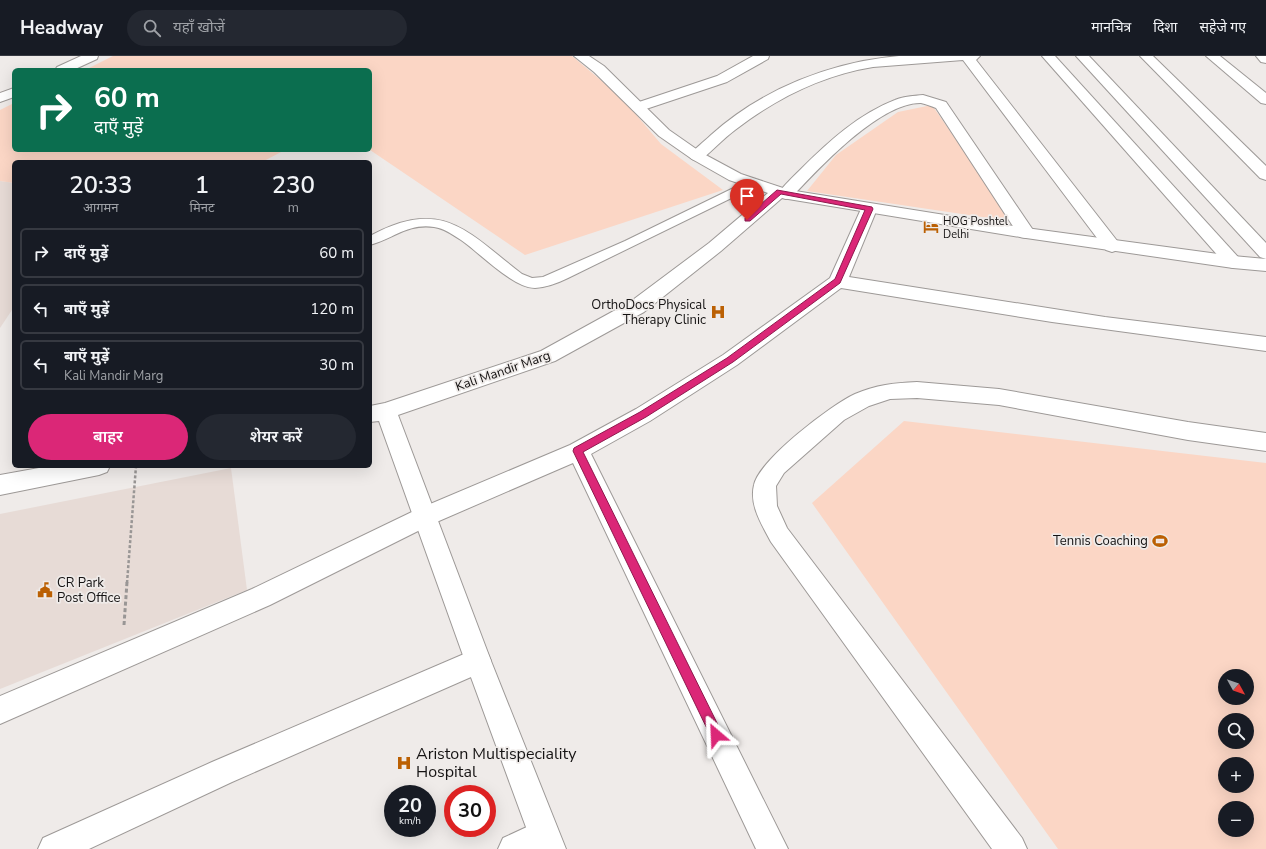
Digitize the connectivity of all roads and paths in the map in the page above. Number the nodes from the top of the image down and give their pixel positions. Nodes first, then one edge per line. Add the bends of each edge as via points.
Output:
1 (92, 56) edge
2 (580, 56) edge
3 (763, 56) edge
4 (966, 56) edge
5 (974, 56) edge
6 (1048, 56) edge
7 (1082, 56) edge
8 (1146, 56) edge
9 (1212, 56) edge
10 (1262, 56) edge
11 (881, 58) edge
12 (1266, 59) edge
13 (66, 68) edge
14 (12, 93) edge
15 (0, 98) edge
16 (1266, 100) edge
17 (638, 107) junction
18 (697, 156) junction
19 (1266, 175) edge
20 (752, 183) junction
21 (783, 193) junction
22 (869, 209) junction
23 (1026, 233) junction
24 (372, 240) edge
25 (1112, 246) junction
26 (1266, 253) edge
27 (1233, 262) junction
28 (1266, 265) edge
29 (838, 281) junction
30 (1266, 344) edge
31 (378, 413) edge
32 (1266, 442) edge
33 (578, 451) junction
34 (89, 468) edge
35 (136, 468) edge
36 (0, 485) edge
37 (424, 517) junction
38 (124, 610) dead end
39 (478, 661) junction
40 (0, 710) edge
41 (547, 841) edge
42 (54, 849) edge
43 (514, 849) edge
44 (772, 849) edge
45 (1011, 849) edge

1 - 13 street
2 - 17 street via 599,69
3 - 17 street via 722,79
4 - 5 street
4 - 11 street
4 - 25 street
6 - 27 street
7 - 26 street
8 - 19 street
9 - 16 street
10 - 12 street
11 - 18 street via 827,74 769,101 731,126
14 - 15 street
17 - 18 street via 664,133
18 - 20 street via 735,177
20 - 21 street
20 - 24 lane via 609,253 550,280 537,283 526,282 517,277 458,232 443,224 424,222 405,226
21 - 22 street
21 - 23 street, Kali Mandir Marg via 853,129 901,102 925,98 942,104
21 - 31 street, Kali Mandir Marg via 630,311 548,356
22 - 23 street
22 - 29 street
23 - 25 street
25 - 27 street
27 - 28 street
29 - 30 street via 1201,337
29 - 33 street via 730,360
31 - 37 street
32 - 45 street via 1188,431 999,397 917,390 889,392 862,400 837,414 776,467 768,479 765,485 765,506 779,535
33 - 37 street
33 - 44 street
34 - 36 street
35 - 38 path
37 - 39 street
37 - 40 street via 261,597
39 - 41 street
39 - 42 street via 222,772
41 - 43 street

